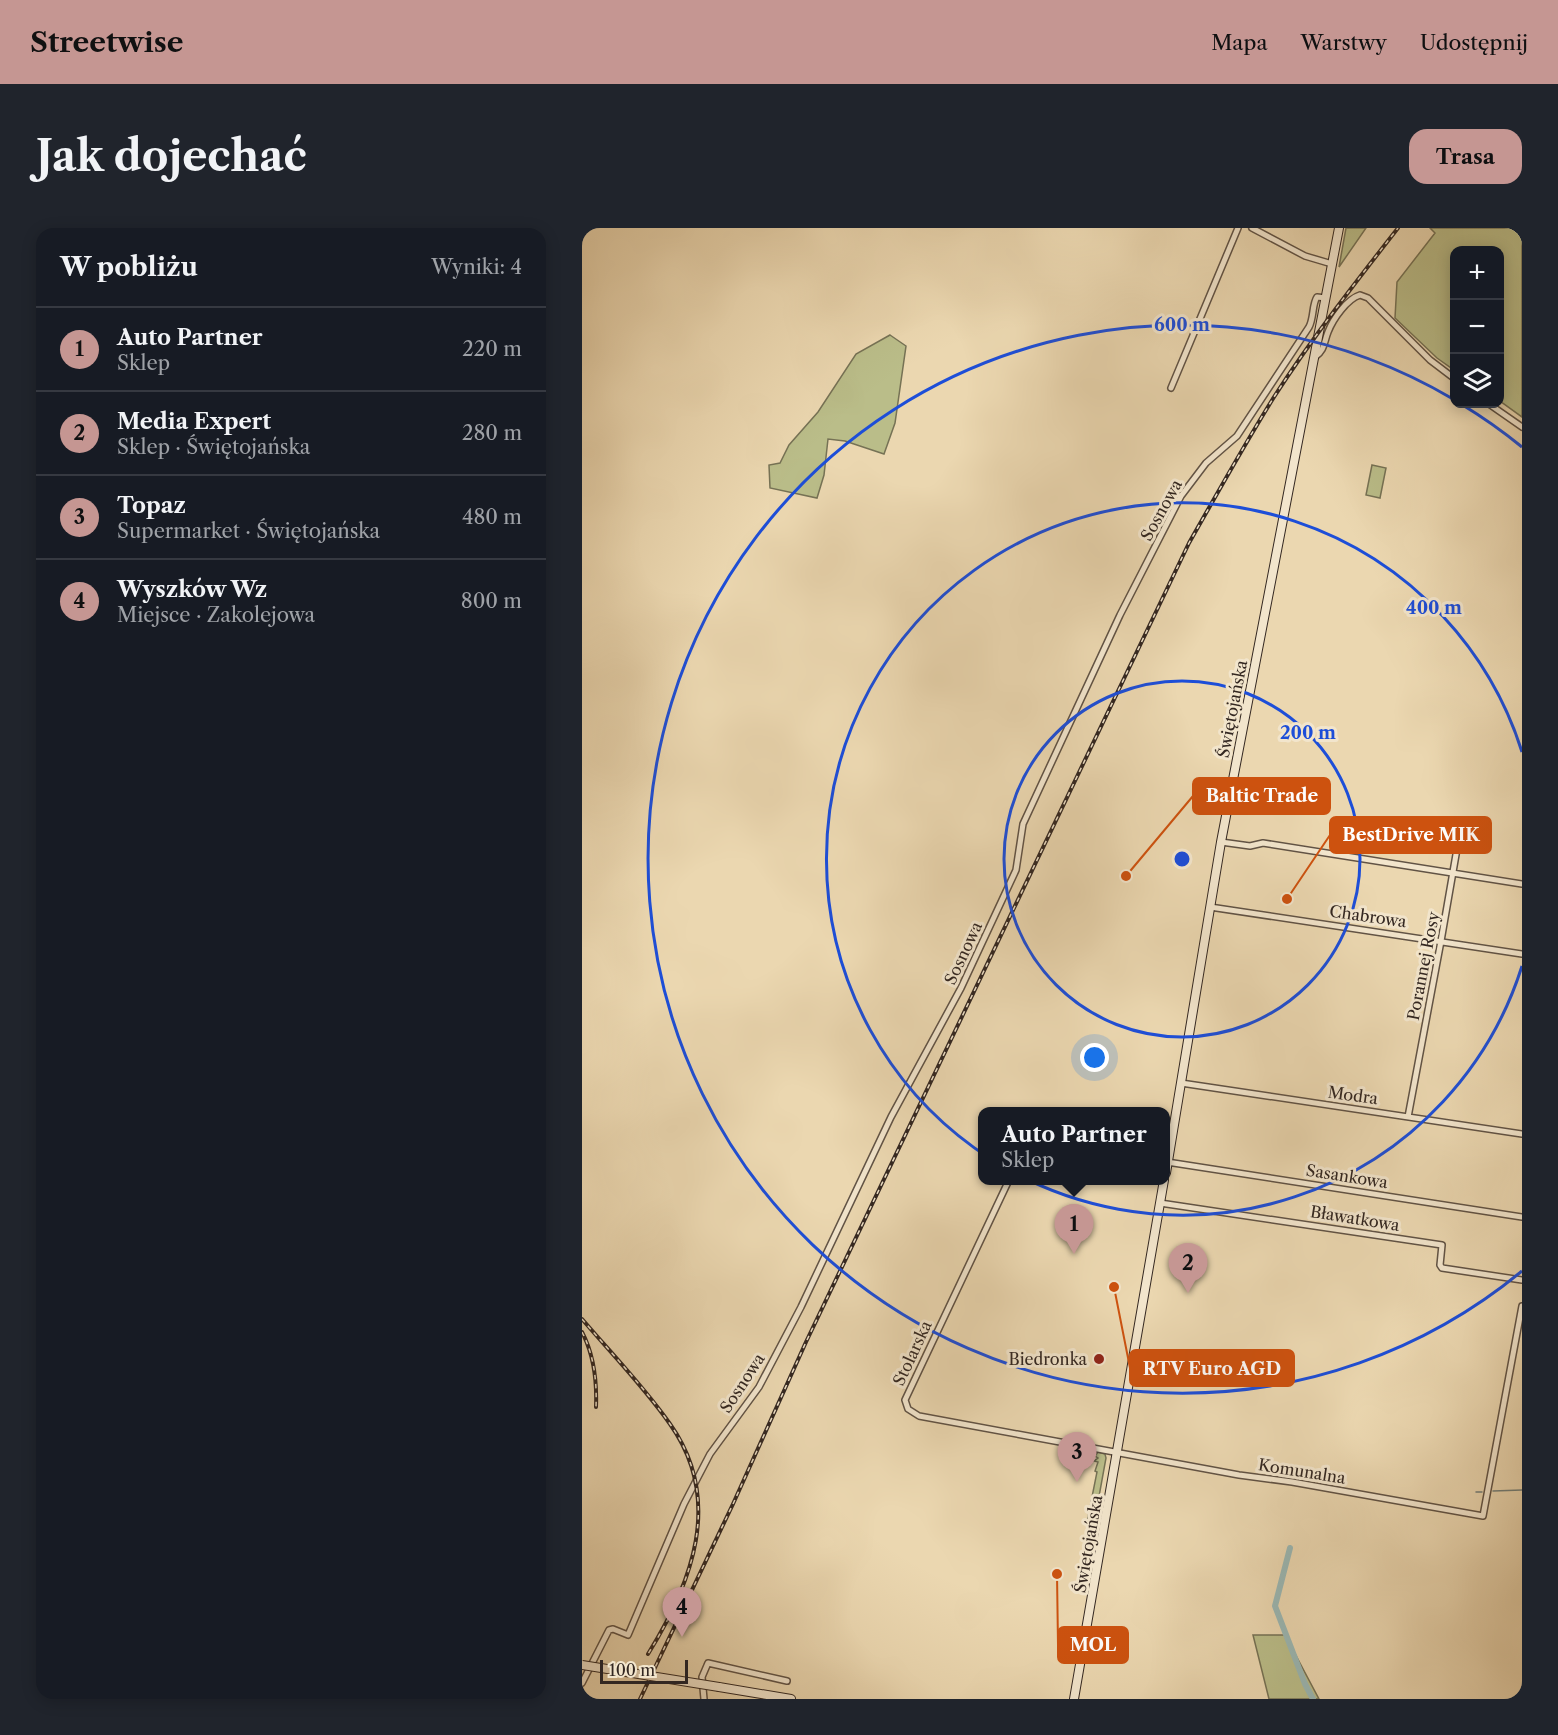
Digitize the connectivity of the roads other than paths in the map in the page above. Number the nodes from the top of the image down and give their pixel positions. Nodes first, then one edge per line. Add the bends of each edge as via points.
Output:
1 (1238, 228) edge
2 (1252, 228) edge
3 (1340, 228) edge
4 (1332, 264) junction
5 (1326, 298) junction
6 (1315, 357) junction
7 (1450, 375) edge
8 (1171, 388) dead end
9 (1495, 408) edge
10 (1522, 427) edge
11 (1462, 820) dead end
12 (1221, 842) junction
13 (1453, 873) junction
14 (1522, 884) edge
15 (1210, 907) junction
16 (1441, 941) junction
17 (1522, 954) edge
18 (1181, 1083) junction
19 (1408, 1117) junction
20 (1522, 1134) edge
21 (1170, 1145) edge
22 (1170, 1162) edge
23 (1007, 1185) edge
24 (1163, 1185) edge
25 (1160, 1203) junction
26 (1522, 1217) edge
27 (1522, 1280) edge
28 (1522, 1306) edge
29 (1118, 1453) junction
30 (582, 1665) edge
31 (787, 1681) dead end
32 (582, 1683) edge
33 (704, 1699) edge
34 (791, 1699) edge
35 (1074, 1699) edge

1 - 8 street
2 - 4 street via 1305,256
3 - 4 street, Świętojańska
4 - 5 street, Świętojańska
5 - 6 street, Świętojańska
5 - 32 street, Sosnowa via 1317,297 1309,327 1237,436 1206,463 1181,496 1120,615 1023,824 1016,870 961,988 891,1117 801,1307 759,1387 710,1454 684,1504 628,1635 609,1630
6 - 7 street, Świętojańska via 1323,350 1328,332 1348,302 1360,296 1368,298
6 - 12 street, Świętojańska
9 - 10 street
11 - 13 street, Porannej Rosy
12 - 13 street via 1250,846 1263,843
12 - 15 street, Świętojańska
13 - 14 street
13 - 16 street, Porannej Rosy
15 - 16 street, Chabrowa
15 - 18 street, Świętojańska
16 - 17 street, Chabrowa
16 - 19 street, Porannej Rosy
18 - 19 street, Modra
18 - 21 street, Świętojańska
19 - 20 street, Modra
22 - 26 street, Sasankowa
23 - 29 street, Stolarska via 905,1400 908,1409 919,1416
24 - 25 street, Świętojańska
25 - 27 street, Bławatkowa via 1442,1245 1442,1268
25 - 29 street, Świętojańska
28 - 29 street, Komunalna via 1483,1516
29 - 35 street, Świętojańska
30 - 34 street, bridge
31 - 33 street via 708,1663 702,1677

